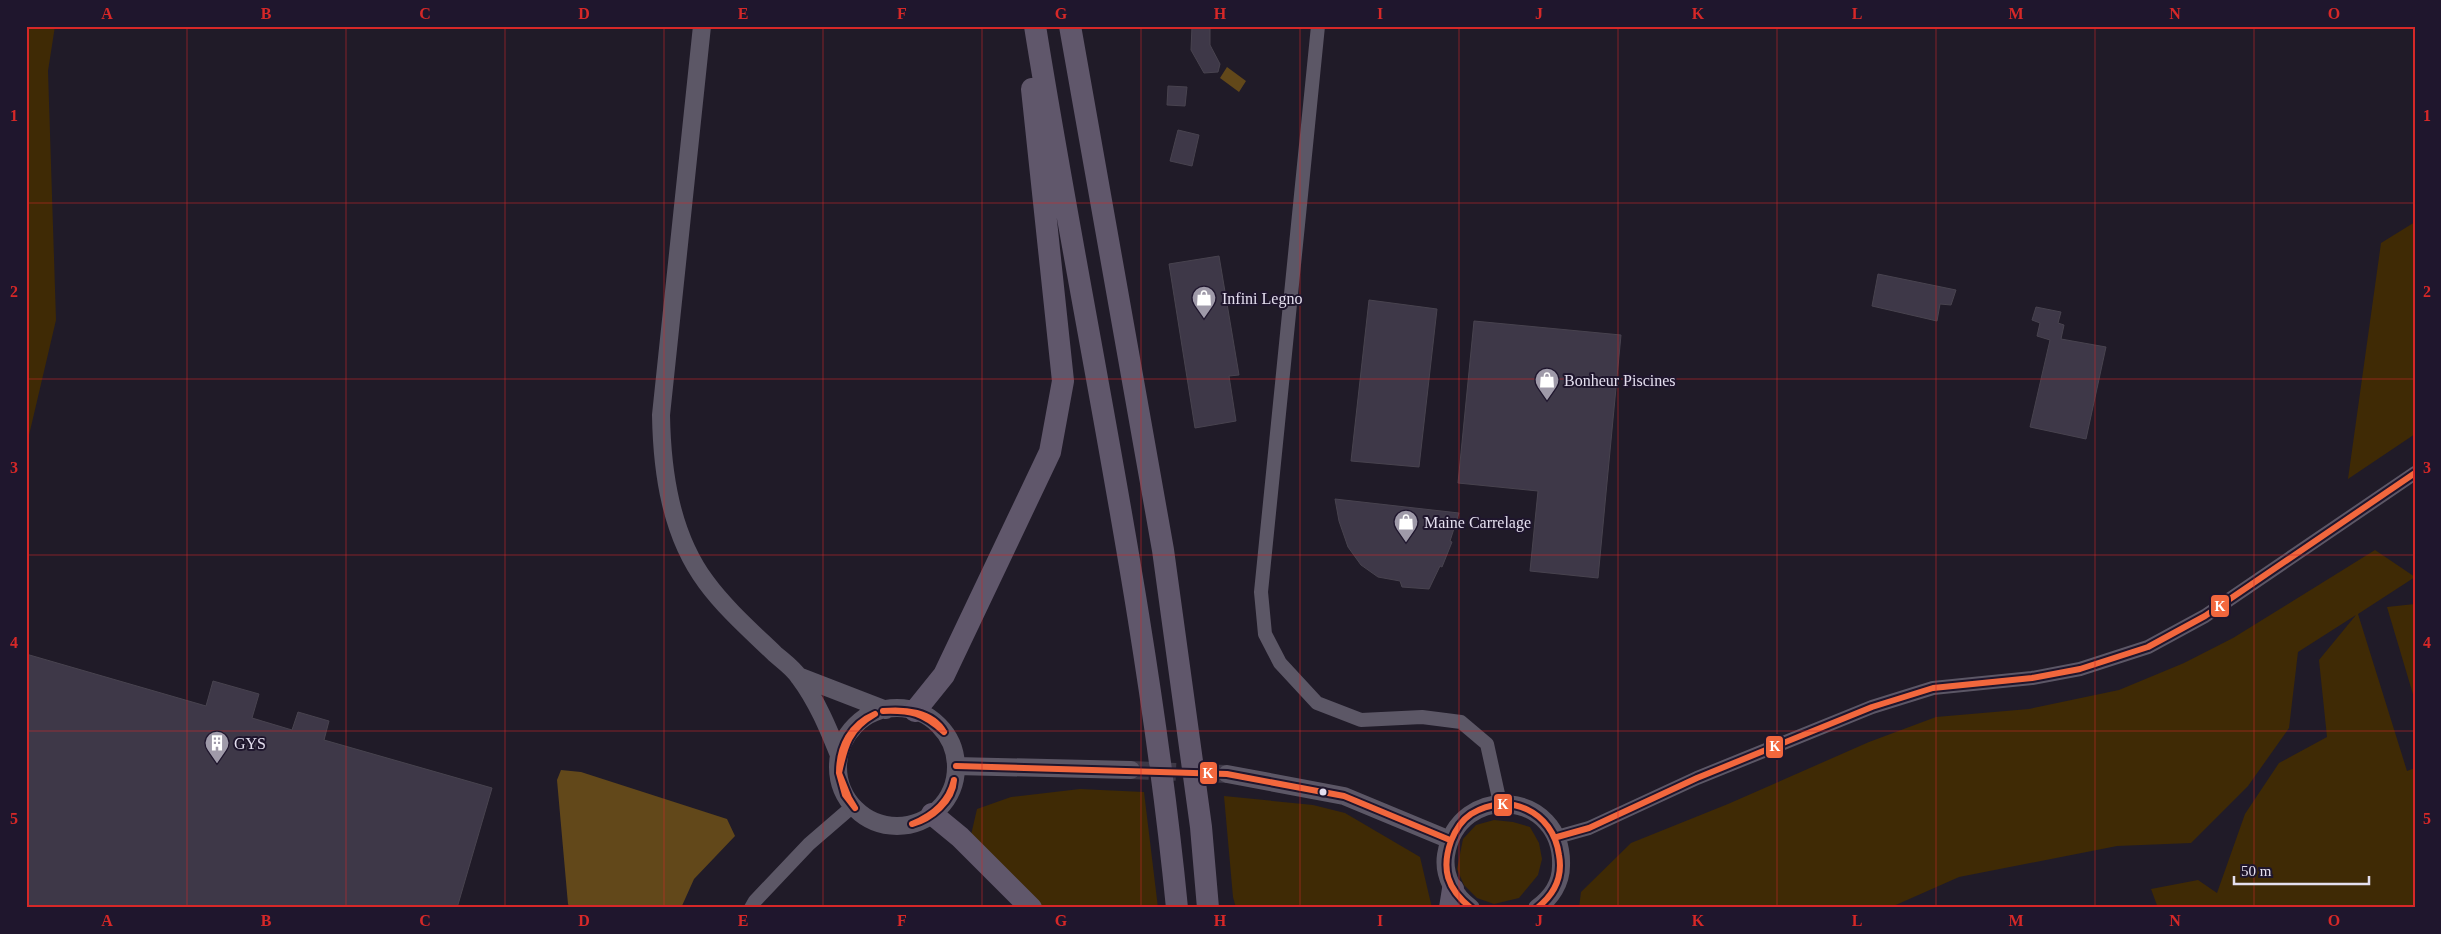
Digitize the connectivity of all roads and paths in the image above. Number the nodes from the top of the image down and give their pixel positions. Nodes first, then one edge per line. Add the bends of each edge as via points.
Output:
1 (702, 26) edge
2 (1025, 26) edge
3 (1035, 26) edge
4 (1070, 26) edge
5 (1318, 26) edge
6 (2415, 473) edge
7 (798, 676) junction
8 (886, 710) junction
9 (915, 711) junction
10 (840, 755) junction
11 (956, 766) junction
12 (1131, 770) tunnel mouth
13 (1227, 774) tunnel mouth
14 (1500, 803) junction
15 (853, 806) junction
16 (932, 814) junction
17 (1201, 827) junction
18 (1557, 837) junction
19 (1450, 840) junction
20 (1451, 898) edge
21 (751, 908) edge
22 (1031, 908) edge
23 (1177, 908) edge
24 (1208, 908) edge
25 (1220, 908) edge
26 (1471, 908) edge
27 (1538, 908) edge

1 - 7 street via 661,416 665,478 679,529 693,562 707,583
2 - 9 main road via 1063,381 1050,452 944,675
3 - 23 main road via 1150,691
4 - 17 main road via 1163,550
5 - 14 street via 1261,592 1266,634 1280,663 1317,703 1361,720 1422,717 1461,722 1487,744
6 - 18 street via 2205,616 2148,647 2080,669 2032,678 1933,688 1872,707 1697,778 1589,828
7 - 8 street
7 - 10 street via 822,712
8 - 9 street
8 - 10 street via 874,713 857,724 846,738
9 - 11 street via 932,719 945,732 953,748
10 - 15 street via 838,773
11 - 12 street
11 - 16 street via 954,785
13 - 19 street via 1344,796
14 - 18 street via 1517,804 1534,811
14 - 19 street via 1470,814
15 - 16 street via 882,824 900,826 917,823
15 - 21 street via 809,844
16 - 22 main road via 960,837
17 - 24 main road
17 - 25 main road
18 - 27 street via 1562,854 1561,872 1555,889
19 - 20 street via 1446,857
20 - 26 street

